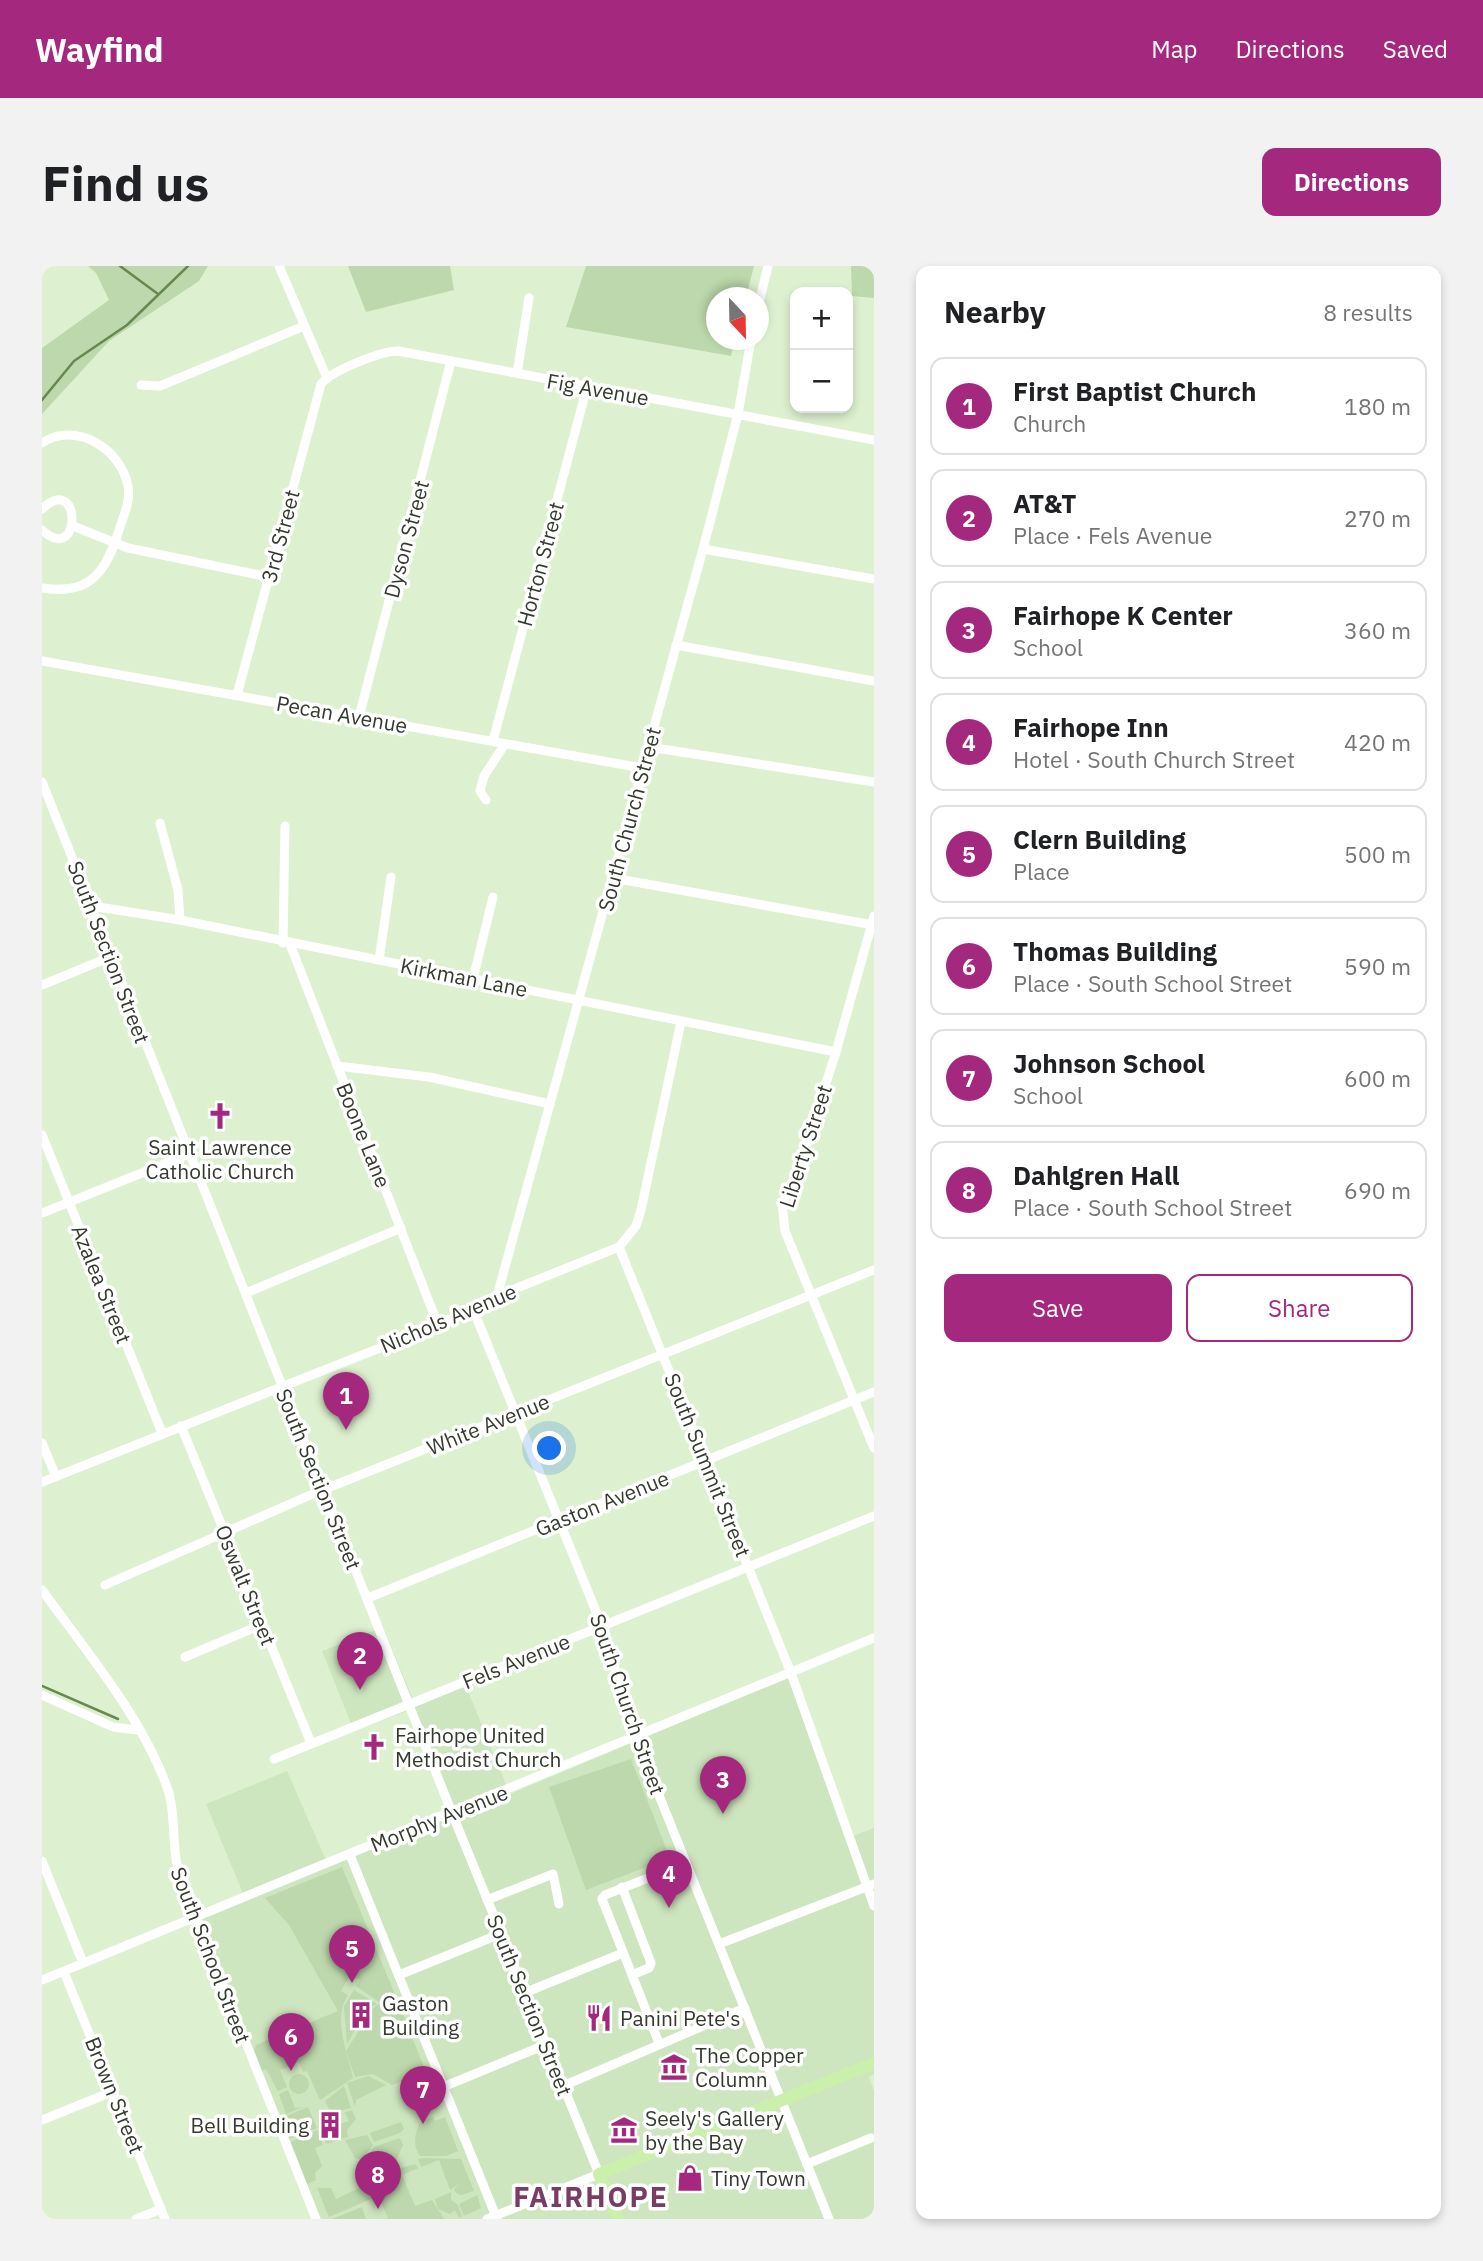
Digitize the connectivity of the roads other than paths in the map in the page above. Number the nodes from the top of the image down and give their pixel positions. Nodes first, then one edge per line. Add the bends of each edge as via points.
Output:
1 (279, 266) edge
2 (768, 266) edge
3 (763, 287) edge
4 (529, 298) dead end
5 (304, 326) junction
6 (749, 350) edge
7 (451, 361) junction
8 (516, 373) junction
9 (327, 378) junction
10 (141, 385) dead end
11 (587, 387) junction
12 (738, 414) junction
13 (874, 440) edge
14 (42, 443) edge
15 (42, 509) edge
16 (73, 526) junction
17 (42, 530) edge
18 (116, 542) junction
19 (703, 549) junction
20 (269, 577) junction
21 (874, 579) edge
22 (42, 588) edge
23 (676, 645) junction
24 (42, 661) edge
25 (874, 681) edge
26 (237, 695) junction
27 (359, 717) junction
28 (493, 741) junction
29 (505, 744) junction
30 (649, 747) junction
31 (642, 768) junction
32 (42, 782) edge
33 (874, 782) edge
34 (486, 800) dead end
35 (160, 823) dead end
36 (285, 827) dead end
37 (391, 877) dead end
38 (613, 878) junction
39 (493, 897) dead end
40 (92, 906) junction
41 (180, 920) junction
42 (873, 922) edge
43 (287, 944) junction
44 (110, 957) junction
45 (379, 960) junction
46 (473, 979) junction
47 (42, 985) edge
48 (580, 1000) junction
49 (681, 1022) junction
50 (836, 1052) junction
51 (337, 1066) junction
52 (550, 1104) junction
53 (42, 1135) edge
54 (189, 1154) junction
55 (68, 1202) junction
56 (42, 1213) edge
57 (401, 1228) junction
58 (619, 1247) junction
59 (874, 1269) edge
60 (246, 1293) junction
61 (811, 1295) junction
62 (497, 1296) junction
63 (473, 1310) junction
64 (438, 1325) junction
65 (663, 1355) junction
66 (282, 1386) junction
67 (874, 1392) edge
68 (855, 1400) junction
69 (514, 1414) junction
70 (181, 1426) junction
71 (162, 1433) junction
72 (42, 1443) edge
73 (874, 1448) edge
74 (707, 1461) junction
75 (56, 1477) junction
76 (42, 1482) edge
77 (323, 1490) junction
78 (874, 1516) edge
79 (558, 1521) junction
80 (226, 1535) junction
81 (750, 1567) junction
82 (105, 1585) dead end
83 (42, 1590) edge
84 (368, 1598) junction
85 (261, 1625) junction
86 (601, 1626) junction
87 (874, 1638) edge
88 (184, 1657) dead end
89 (791, 1673) junction
90 (42, 1695) edge
91 (410, 1704) junction
92 (137, 1730) junction
93 (636, 1738) junction
94 (312, 1743) junction
95 (274, 1759) dead end
96 (452, 1813) junction
97 (350, 1855) junction
98 (42, 1861) edge
99 (686, 1863) junction
100 (870, 1885) edge
101 (622, 1887) junction
102 (487, 1900) junction
103 (559, 1904) dead end
104 (874, 1906) edge
105 (194, 1919) junction
106 (500, 1934) junction
107 (719, 1944) junction
108 (623, 1953) junction
109 (83, 1963) junction
110 (64, 1972) junction
111 (399, 1975) junction
112 (632, 1975) junction
113 (42, 1980) edge
114 (524, 1993) junction
115 (745, 2008) junction
116 (659, 2043) junction
117 (545, 2045) junction
118 (874, 2063) edge
119 (443, 2087) junction
120 (563, 2087) junction
121 (114, 2091) junction
122 (782, 2099) junction
123 (42, 2120) edge
124 (871, 2138) dead end
125 (807, 2164) junction
126 (599, 2174) junction
127 (161, 2209) junction
128 (493, 2218) edge
129 (136, 2219) edge
130 (165, 2219) edge
131 (316, 2219) edge
132 (618, 2219) edge
133 (829, 2219) edge

1 - 5 street
2 - 3 street
4 - 8 street
5 - 9 street
5 - 10 street via 160,386
6 - 12 street, South Church Street
7 - 8 street, Fig Avenue
7 - 9 street, Fig Avenue via 393,351
7 - 27 street, Dyson Street
8 - 11 street, Fig Avenue
9 - 20 street, 3rd Street via 318,393
11 - 12 street, Fig Avenue
11 - 28 street, Horton Street
12 - 13 street, Fig Avenue
12 - 19 street, South Church Street
14 - 18 street via 62,433 82,435 119,465 129,493
15 - 16 street via 54,501 66,504 73,514
16 - 17 street via 61,537
16 - 18 street
18 - 20 street
18 - 22 street via 106,567 95,578 72,588
19 - 21 street
19 - 23 street, South Church Street
20 - 26 street, 3rd Street
23 - 25 street
23 - 30 street, South Church Street
24 - 26 street, Pecan Avenue
26 - 27 street, Pecan Avenue
27 - 28 street, Pecan Avenue
28 - 29 street, Pecan Avenue
29 - 31 street, Pecan Avenue
29 - 34 street via 484,776 480,791
30 - 31 street, South Church Street
30 - 33 street
31 - 38 street, South Church Street
32 - 40 street, South Section Street
35 - 41 street via 178,890
36 - 43 street, Boone Lane
37 - 45 street
38 - 42 street
38 - 48 street, South Church Street
39 - 46 street
40 - 41 street, Kirkman Lane
40 - 44 street, South Section Street
41 - 43 street, Kirkman Lane
42 - 50 street, Liberty Street
43 - 45 street, Kirkman Lane
43 - 51 street, Boone Lane
44 - 47 street
44 - 54 street, South Section Street
45 - 46 street, Kirkman Lane
46 - 48 street, Kirkman Lane
48 - 49 street, Kirkman Lane
48 - 52 street, South Church Street
49 - 50 street, Kirkman Lane
49 - 58 street via 641,1210 636,1226
50 - 61 street, Liberty Street via 797,1173 782,1204 785,1231
51 - 52 street via 429,1077
51 - 57 street, Boone Lane
52 - 62 street, South Church Street
53 - 55 street, Azalea Street
54 - 55 street
54 - 60 street, South Section Street
55 - 56 street
55 - 71 street, Azalea Street
57 - 60 street
57 - 64 street, Boone Lane
58 - 62 street, Nichols Avenue
58 - 65 street, South Summit Street
59 - 61 street, White Avenue
60 - 66 street, South Section Street
61 - 65 street, White Avenue
61 - 68 street, Liberty Street
62 - 63 street, Nichols Avenue
63 - 64 street, Nichols Avenue
63 - 69 street, South Church Street
64 - 66 street, Nichols Avenue
65 - 69 street, White Avenue
65 - 74 street, South Summit Street
66 - 70 street, Nichols Avenue
66 - 77 street, South Section Street
67 - 68 street, Gaston Avenue
68 - 73 street, Liberty Street
68 - 74 street, Gaston Avenue
69 - 77 street, White Avenue
69 - 79 street, South Church Street
70 - 71 street, Nichols Avenue
70 - 80 street, Oswalt Street
71 - 75 street, Nichols Avenue
72 - 75 street
74 - 79 street, Gaston Avenue
74 - 81 street, South Summit Street
75 - 76 street, Nichols Avenue
77 - 80 street, White Avenue
77 - 84 street, South Section Street
78 - 81 street, Fels Avenue
79 - 84 street, Gaston Avenue
79 - 86 street, South Church Street
80 - 82 street, White Avenue
80 - 85 street, Oswalt Street
81 - 86 street, Fels Avenue
81 - 89 street, South Summit Street
83 - 92 street, South School Street via 105,1675
84 - 91 street, South Section Street
85 - 88 street
85 - 94 street, Oswalt Street
86 - 91 street, Fels Avenue
86 - 93 street, South Church Street
87 - 89 street, Morphy Avenue
89 - 93 street, Morphy Avenue
89 - 100 street, South Summit Street
90 - 92 street via 113,1727
91 - 94 street, Fels Avenue
91 - 96 street, South Section Street
92 - 105 street, South School Street via 169,1791 175,1863
93 - 96 street, Morphy Avenue
93 - 99 street, South Church Street
94 - 95 street, Fels Avenue
96 - 97 street, Morphy Avenue
96 - 102 street, South Section Street
97 - 105 street, Morphy Avenue
97 - 111 street
98 - 109 street
99 - 101 street
99 - 107 street, South Church Street
100 - 104 street, South Summit Street
100 - 107 street
101 - 108 street via 602,1899
101 - 112 street via 651,1963
102 - 103 street via 553,1874
102 - 106 street, South Section Street
105 - 109 street, Morphy Avenue
105 - 131 street, South School Street
106 - 111 street
106 - 114 street, South Section Street
107 - 115 street, South Church Street
108 - 112 street
108 - 114 street
109 - 110 street, Morphy Avenue
110 - 113 street, Morphy Avenue
110 - 121 street, Brown Street
111 - 119 street
112 - 116 street
114 - 117 street, South Section Street
115 - 116 street
115 - 122 street, South Church Street
116 - 120 street
117 - 119 street
117 - 120 street, South Section Street
118 - 122 main road
119 - 128 street
120 - 126 street, South Section Street
121 - 123 street
121 - 127 street, Brown Street
122 - 125 street, South Church Street
122 - 126 main road
124 - 125 street
125 - 133 street, South Church Street
126 - 128 street
126 - 132 main road
127 - 129 street
127 - 130 street, Brown Street

